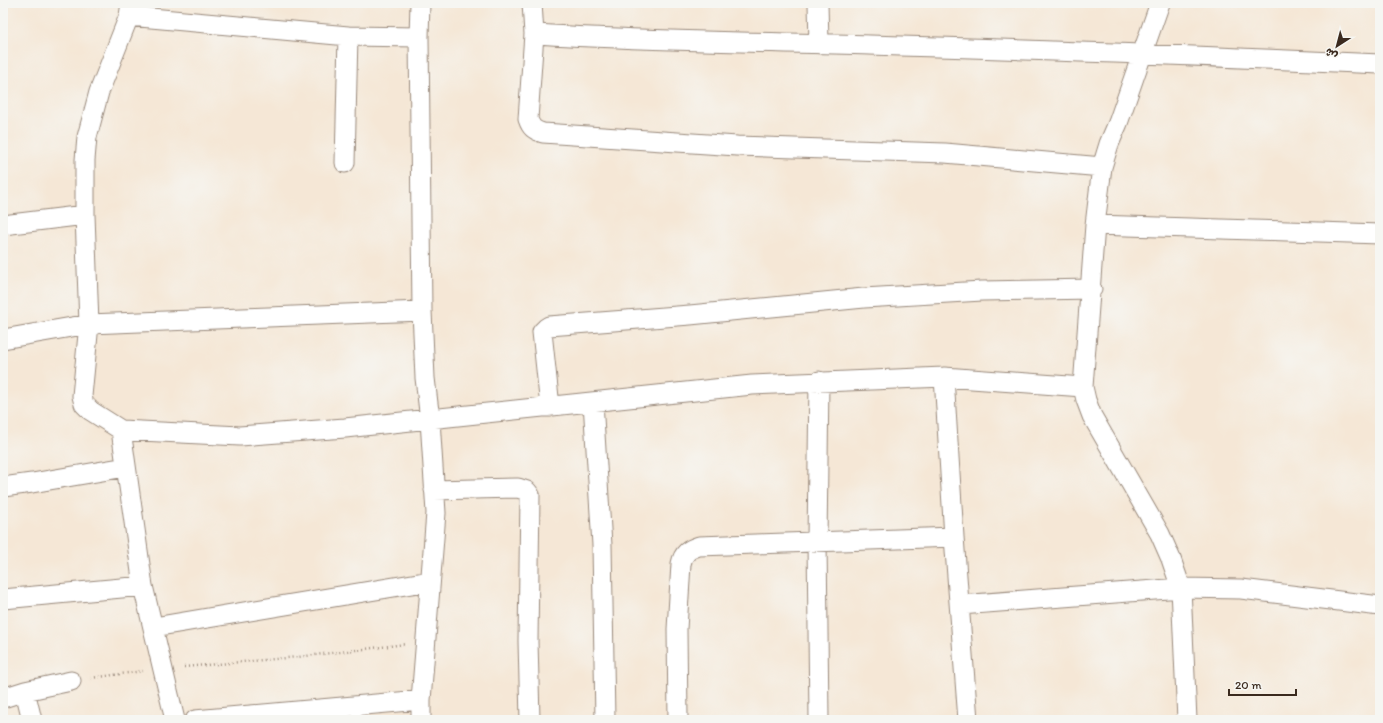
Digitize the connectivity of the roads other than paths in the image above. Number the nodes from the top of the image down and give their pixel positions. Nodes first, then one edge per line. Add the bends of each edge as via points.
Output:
1 (420, 3) edge
2 (532, 3) edge
3 (818, 3) edge
4 (1160, 3) edge
5 (130, 10) edge
6 (534, 34) junction
7 (348, 36) junction
8 (419, 37) junction
9 (819, 44) junction
10 (1143, 53) junction
11 (1380, 64) edge
12 (345, 163) dead end
13 (1102, 167) junction
14 (85, 215) junction
15 (3, 225) edge
16 (1095, 225) junction
17 (1380, 234) edge
18 (1092, 288) junction
19 (422, 311) junction
20 (89, 324) junction
21 (3, 339) edge
22 (944, 377) junction
23 (820, 381) junction
24 (1083, 388) junction
25 (593, 402) junction
26 (550, 407) junction
27 (430, 420) junction
28 (121, 430) junction
29 (126, 467) junction
30 (3, 487) edge
31 (434, 490) junction
32 (954, 537) junction
33 (817, 541) junction
34 (430, 581) junction
35 (143, 586) junction
36 (1181, 588) junction
37 (3, 599) edge
38 (960, 605) junction
39 (1380, 606) edge
40 (154, 627) junction
41 (71, 681) road end
42 (25, 691) junction
43 (3, 698) edge
44 (421, 700) junction
45 (32, 720) edge
46 (176, 720) edge
47 (195, 720) edge
48 (421, 720) edge
49 (530, 720) edge
50 (605, 720) edge
51 (678, 720) edge
52 (819, 720) edge
53 (968, 720) edge
54 (1187, 720) edge

1 - 8 street
2 - 6 street
3 - 9 street
4 - 10 street
5 - 7 street
5 - 14 street via 99,92 87,137
6 - 9 street via 661,41
6 - 13 street via 528,119 533,129 543,133 738,146 945,154
7 - 8 street
7 - 12 street
8 - 19 street
9 - 10 street
10 - 11 street
10 - 13 street
13 - 16 street
14 - 15 street
14 - 20 street
16 - 17 street
16 - 18 street
18 - 24 street
18 - 26 street via 864,298 549,326 542,332
19 - 20 street
19 - 27 street
20 - 21 street
20 - 28 street via 82,396 84,404
22 - 23 street
22 - 24 street
22 - 32 street
23 - 25 street via 752,385
23 - 33 street
24 - 36 street via 1092,416 1160,534
25 - 26 street
25 - 50 street via 602,545
26 - 27 street
27 - 28 street via 240,436
27 - 31 street
28 - 29 street
29 - 30 street
29 - 35 street
31 - 34 street via 436,513
31 - 49 street via 518,488 528,491 530,495
32 - 33 street
32 - 38 street
33 - 51 street via 699,546 686,552 681,564 677,629
33 - 52 street
34 - 40 street
34 - 44 street
35 - 37 street
35 - 40 street
36 - 38 street
36 - 39 street via 1241,589
36 - 54 street
38 - 53 street
40 - 46 street
41 - 42 street
42 - 43 street
42 - 45 street
44 - 47 street
44 - 48 street

